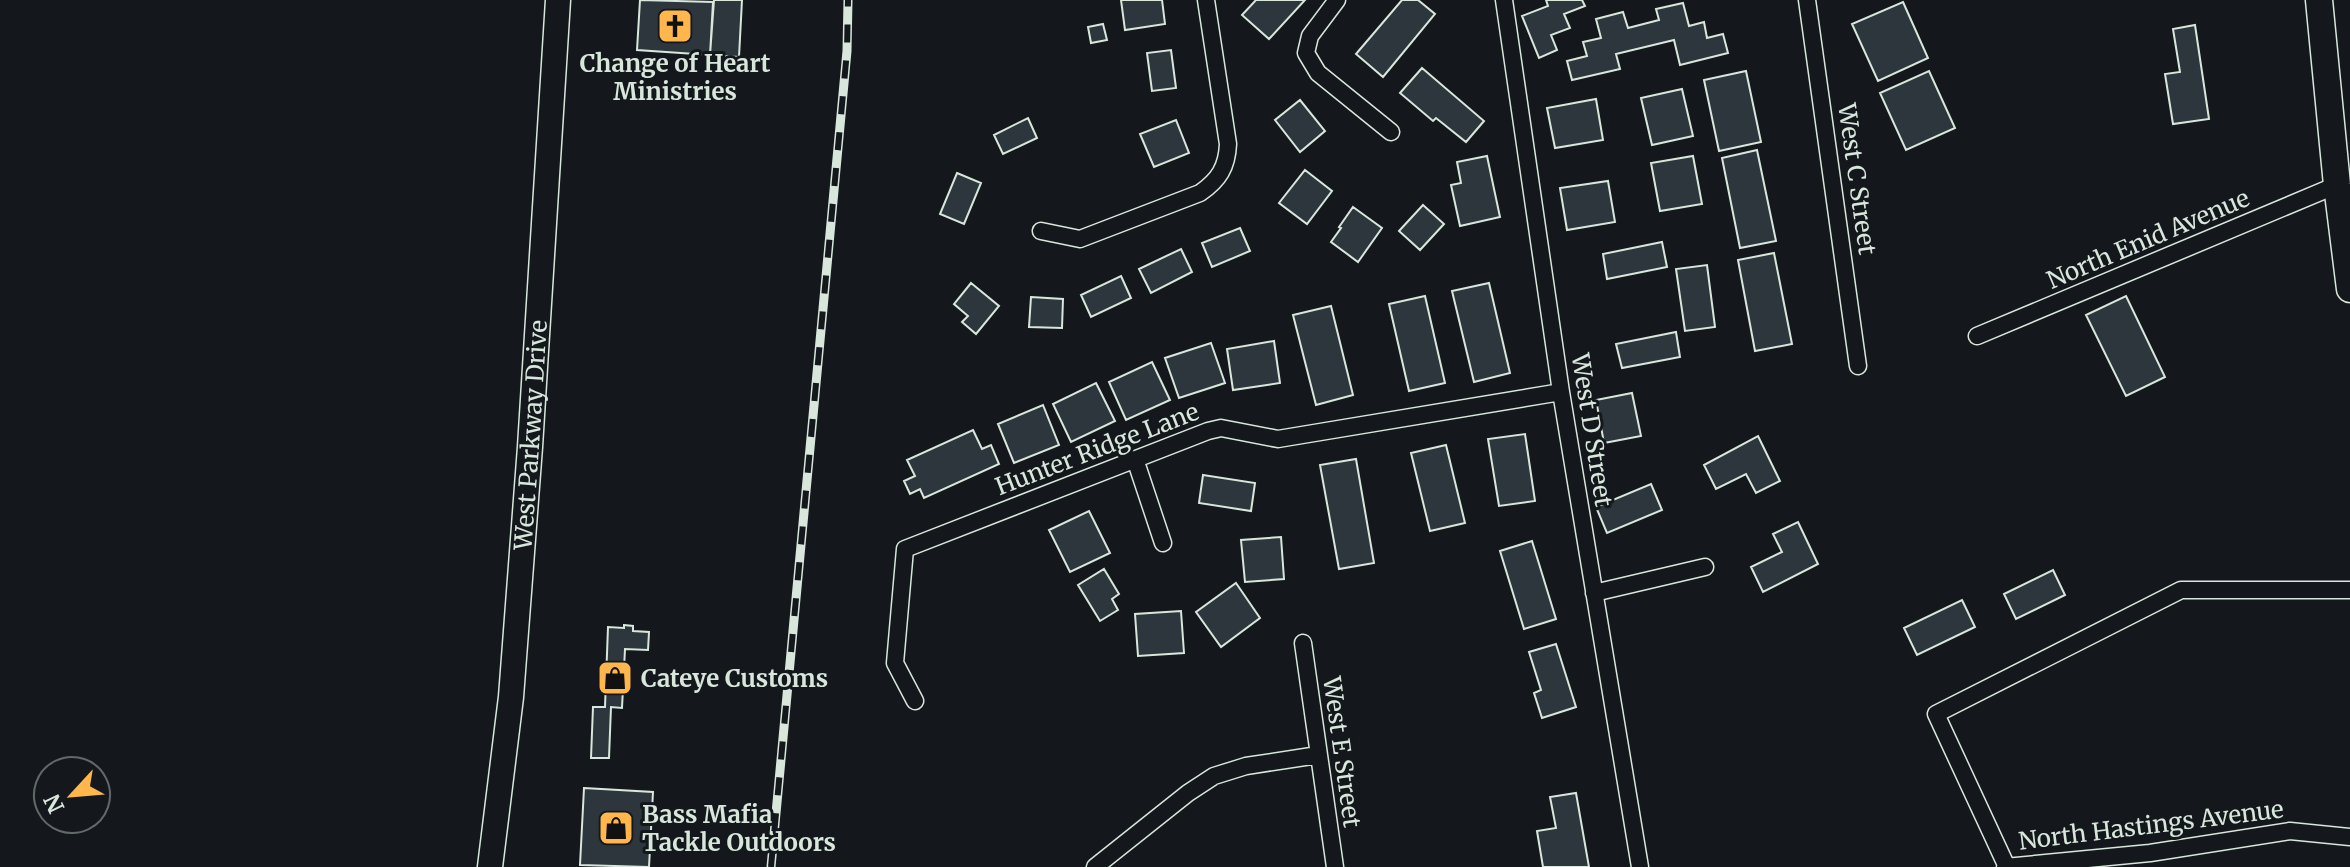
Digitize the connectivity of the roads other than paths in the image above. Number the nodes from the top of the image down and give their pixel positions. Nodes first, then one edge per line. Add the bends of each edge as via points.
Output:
1 (558, 0) edge
2 (1206, 0) edge
3 (1337, 0) edge
4 (1504, 0) edge
5 (1807, 0) edge
6 (2319, 0) edge
7 (1391, 132) dead end
8 (2337, 185) junction
9 (1041, 231) dead end
10 (2350, 281) edge
11 (2350, 289) edge
12 (1977, 336) dead end
13 (1858, 366) dead end
14 (1561, 392) junction
15 (1135, 459) junction
16 (1163, 543) dead end
17 (1705, 567) dead end
18 (2350, 590) edge
19 (1594, 593) junction
20 (1303, 643) dead end
21 (915, 701) dead end
22 (1318, 755) junction
23 (2350, 837) edge
24 (490, 867) edge
25 (1095, 867) edge
26 (1335, 867) edge
27 (1640, 867) edge
28 (2006, 867) edge

1 - 24 main road, West Parkway Drive via 511,697
2 - 9 street via 1228,144 1221,175 1200,193 1080,239
3 - 7 street via 1310,36 1306,53 1318,73
4 - 14 street, West D Street
5 - 13 street, West C Street
6 - 8 main road
8 - 10 main road
8 - 12 street, North Enid Avenue
10 - 11 main road
14 - 15 street, Hunter Ridge Lane via 1278,439 1221,428
14 - 19 street, West D Street
15 - 16 street
15 - 21 street, Hunter Ridge Lane via 905,549 895,663
17 - 19 street
18 - 28 street via 2181,590 1936,714
19 - 27 street, West D Street
20 - 22 street, West E Street
22 - 25 street via 1214,776
22 - 26 street, West E Street
23 - 28 street, North Hastings Avenue via 2290,831 2150,853

